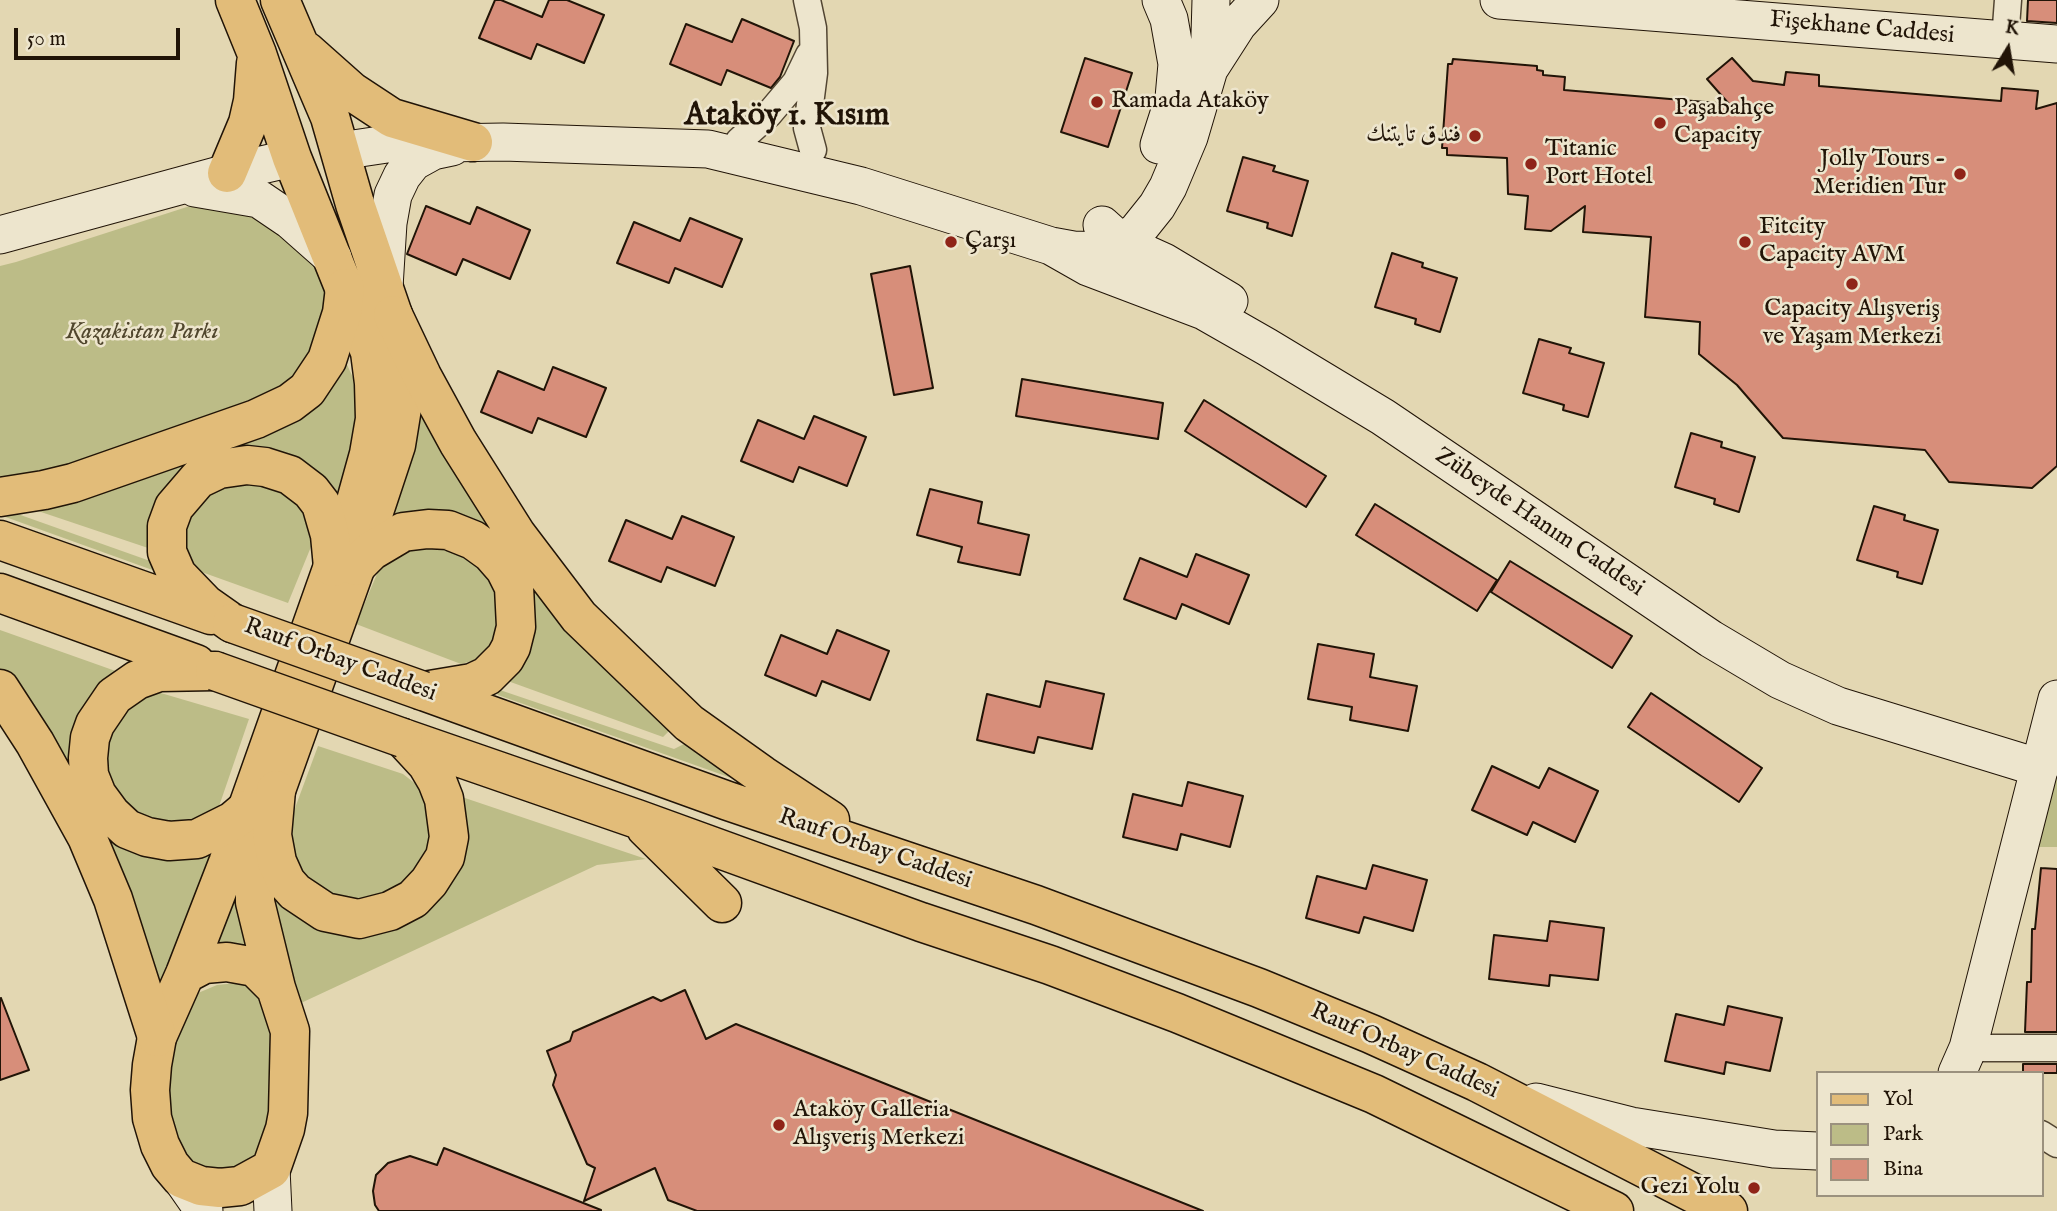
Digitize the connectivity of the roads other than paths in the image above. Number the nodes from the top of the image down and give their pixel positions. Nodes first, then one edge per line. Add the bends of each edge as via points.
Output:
1 (235, 0) edge
2 (280, 0) edge
3 (807, 0) edge
4 (1161, 0) edge
5 (1499, 0) edge
6 (2008, 0) edge
7 (1224, 6) edge
8 (1668, 6) edge
9 (1813, 13) edge
10 (2005, 40) junction
11 (297, 42) junction
12 (2057, 44) edge
13 (813, 47) junction
14 (257, 54) junction
15 (473, 142) junction
16 (724, 145) junction
17 (340, 151) junction
18 (292, 158) junction
19 (830, 162) junction
20 (227, 173) junction
21 (183, 186) junction
22 (1168, 187) junction
23 (1112, 234) junction
24 (0, 235) edge
25 (1051, 246) junction
26 (339, 273) junction
27 (1205, 285) junction
28 (389, 301) junction
29 (0, 496) edge
30 (0, 540) edge
31 (344, 566) junction
32 (0, 593) edge
33 (232, 623) junction
34 (215, 671) junction
35 (1784, 674) junction
36 (0, 689) edge
37 (423, 691) junction
38 (2057, 699) edge
39 (403, 738) junction
40 (2043, 755) junction
41 (261, 800) junction
42 (637, 819) junction
43 (883, 852) junction
44 (722, 903) dead end
45 (186, 974) junction
46 (276, 988) junction
47 (157, 1037) junction
48 (2057, 1048) edge
49 (1962, 1060) edge
50 (1477, 1082) junction
51 (1815, 1151) edge
52 (271, 1169) junction
53 (181, 1178) junction
54 (204, 1211) edge
55 (273, 1211) edge
56 (1614, 1211) edge
57 (1728, 1211) edge

1 - 14 main road
2 - 11 main road
3 - 13 street
4 - 23 main road, Zübeyde Hanım Caddesi via 1177,64 1171,108 1149,173
5 - 8 main road, Fişekhane Caddesi
6 - 10 street
7 - 22 main road, Zübeyde Hanım Caddesi via 1189,137
8 - 9 main road, Fişekhane Caddesi
9 - 10 main road, Fişekhane Caddesi
10 - 12 main road, Fişekhane Caddesi
11 - 15 main road via 351,91 392,118
11 - 17 main road
13 - 16 street via 796,82 769,114
13 - 19 street via 807,128
14 - 18 main road
14 - 20 main road via 248,123
15 - 16 main road, Zübeyde Hanım Caddesi
15 - 17 main road, Zübeyde Hanım Caddesi via 387,144
15 - 28 main road, Zübeyde Hanım Caddesi via 433,151 402,176 388,223
16 - 19 main road, Zübeyde Hanım Caddesi
17 - 18 main road
17 - 28 main road
18 - 20 main road
18 - 26 main road
19 - 23 main road, Zübeyde Hanım Caddesi
19 - 25 main road, Zübeyde Hanım Caddesi
20 - 21 main road
21 - 24 main road
21 - 26 main road via 258,199 290,220
22 - 23 main road, Zübeyde Hanım Caddesi via 1146,222
22 - 27 main road via 1165,213 1170,241 1176,255
23 - 25 main road, Zübeyde Hanım Caddesi via 1103,251
23 - 27 main road
25 - 35 main road, Zübeyde Hanım Caddesi via 1088,267 1204,311 1267,347 1383,417 1711,639
26 - 29 main road via 342,313 327,360 307,390 290,403 73,483
26 - 31 main road via 370,352 375,419
27 - 35 main road, Zübeyde Hanım Caddesi via 1619,552
28 - 31 main road via 400,346 399,428 396,445
28 - 43 main road via 458,443 516,534 579,617 689,723
30 - 33 main road, Rauf Orbay Caddesi
31 - 33 main road via 321,504 290,475 247,466 219,469 198,479 174,507 167,526 167,552 177,575
31 - 37 main road via 403,532 428,528 473,540 505,569 514,587 516,627 505,658 472,683
31 - 41 main road
32 - 34 main road, Rauf Orbay Caddesi
33 - 37 main road, Rauf Orbay Caddesi, bridge
34 - 39 main road, Rauf Orbay Caddesi, bridge
34 - 41 main road via 159,672 114,696 95,723 89,775 97,795 127,829 169,841 197,839
35 - 40 main road, Zübeyde Hanım Caddesi via 1840,688 1899,716
36 - 47 main road via 88,836
37 - 43 main road, Rauf Orbay Caddesi
38 - 40 main road
39 - 41 main road via 437,781 449,837 444,857 429,882 413,899 390,911 359,919 325,912 295,892 277,862
39 - 42 main road, Rauf Orbay Caddesi
40 - 49 main road
41 - 45 main road
41 - 46 main road via 255,902
42 - 44 main road
42 - 56 main road, Rauf Orbay Caddesi via 1177,1013 1374,1094
43 - 50 main road, Rauf Orbay Caddesi via 1259,988
45 - 46 main road via 204,964 227,962 255,967
45 - 47 main road
46 - 52 main road via 290,1031 291,1065 288,1113
47 - 53 main road via 152,1118 160,1145
48 - 49 street
50 - 51 main road via 1595,1118 1732,1143
50 - 57 main road, Rauf Orbay Caddesi
52 - 53 main road via 240,1185 220,1188
52 - 55 main road
53 - 54 main road

